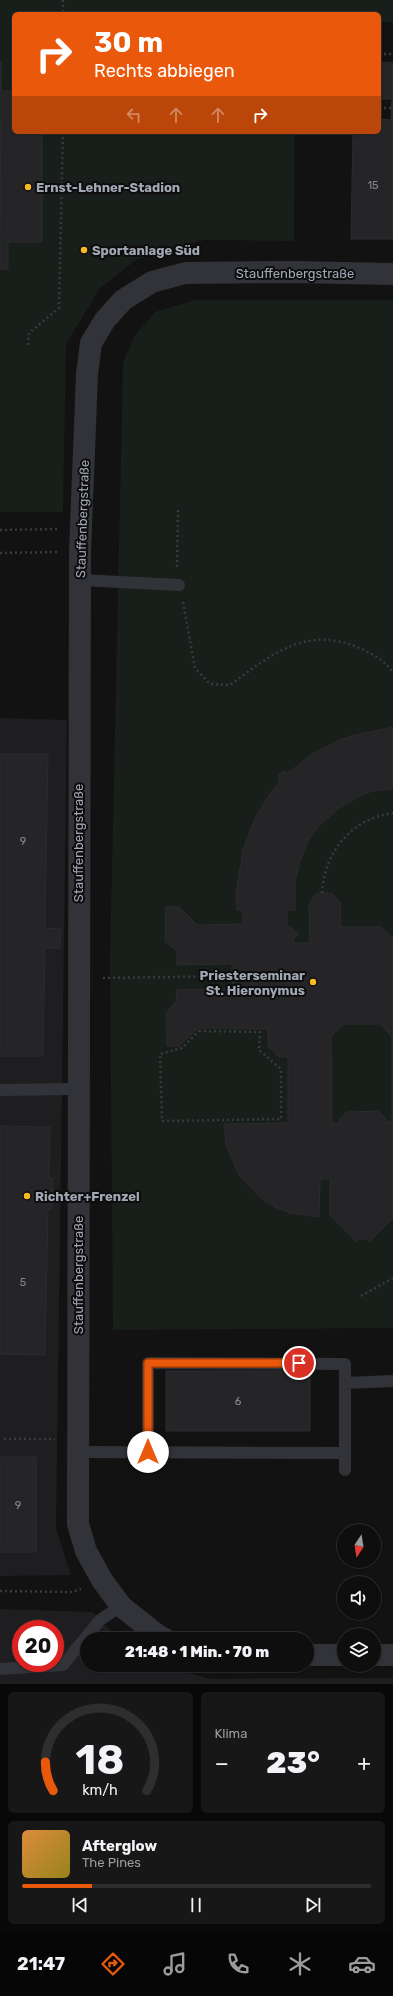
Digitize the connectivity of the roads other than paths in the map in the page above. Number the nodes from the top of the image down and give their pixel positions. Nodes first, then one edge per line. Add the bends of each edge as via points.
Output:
1 (393, 274) edge
2 (80, 580) junction
3 (179, 585) road end
4 (78, 1089) junction
5 (0, 1090) edge
6 (393, 1381) edge
7 (345, 1383) junction
8 (78, 1446) junction
9 (148, 1452) junction
10 (345, 1453) junction
11 (345, 1470) dead end
12 (121, 1606) junction
13 (154, 1632) edge
14 (314, 1655) edge
15 (337, 1655) edge
16 (381, 1655) edge
17 (393, 1655) edge
18 (0, 1669) edge

1 - 2 street, Stauffenbergstraße via 185,273 152,282 123,300 105,320 91,343 87,374
2 - 3 lane
2 - 4 street, Stauffenbergstraße
4 - 5 lane
4 - 8 street, Stauffenbergstraße
6 - 7 lane
7 - 9 lane via 345,1364 148,1363
7 - 10 lane
8 - 9 lane
8 - 12 street, Stauffenbergstraße via 78,1524 86,1551 102,1580
9 - 10 lane
10 - 11 lane
12 - 13 street, Stauffenbergstraße
12 - 18 lane via 100,1620 63,1665
14 - 15 street
16 - 17 street

